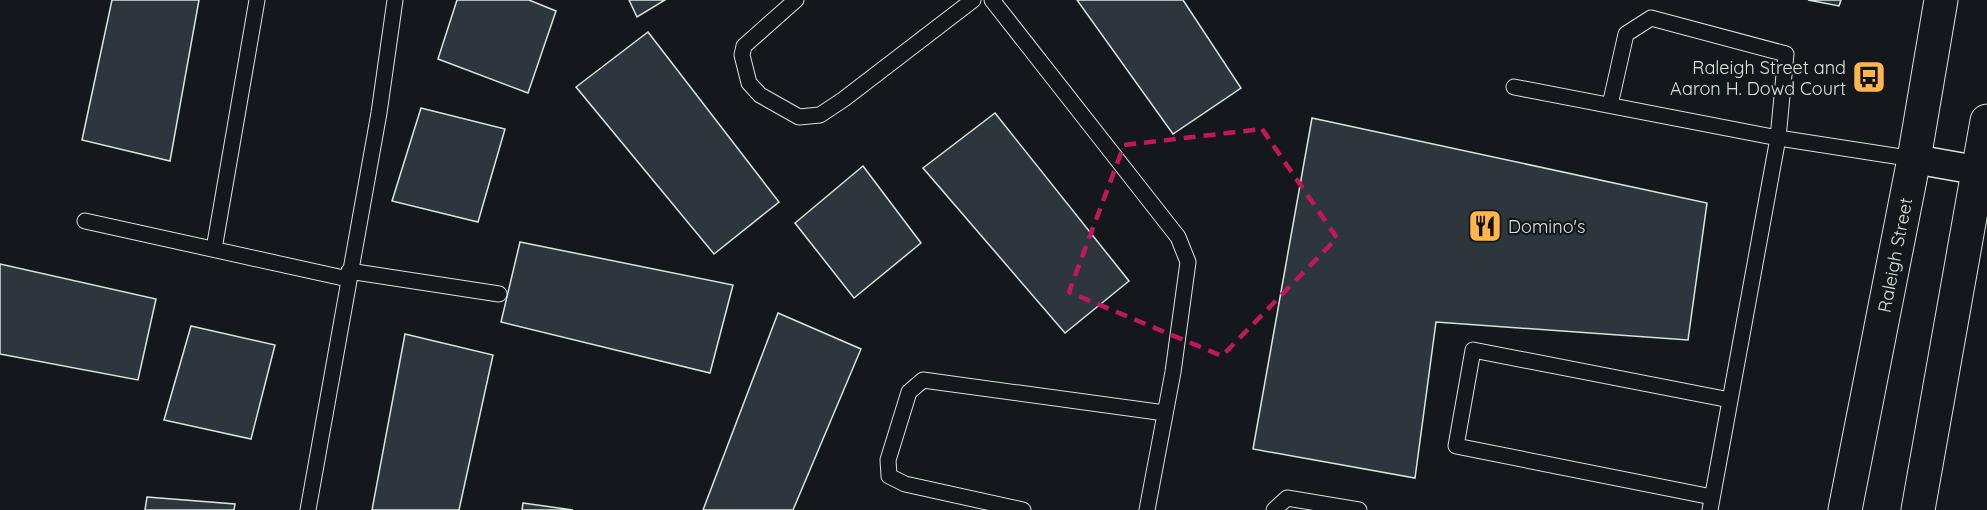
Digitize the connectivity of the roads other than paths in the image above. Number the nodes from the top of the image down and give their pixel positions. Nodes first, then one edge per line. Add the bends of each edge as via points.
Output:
1 (257, 0) edge
2 (395, 0) edge
3 (796, 0) edge
4 (973, 0) edge
5 (992, 0) edge
6 (1941, 0) edge
7 (1514, 87) dead end
8 (1610, 105) junction
9 (1987, 121) edge
10 (1778, 138) junction
11 (1914, 159) junction
12 (1983, 171) edge
13 (85, 221) dead end
14 (214, 249) junction
15 (349, 275) junction
16 (499, 294) dead end
17 (1730, 400) junction
18 (1165, 413) junction
19 (1711, 504) edge
20 (308, 510) edge
21 (1023, 510) edge
22 (1147, 510) edge
23 (1274, 510) edge
24 (1359, 510) edge
25 (1845, 510) edge
26 (1918, 510) edge

1 - 14 lane
2 - 15 lane
3 - 4 lane via 744,45 742,56 749,83 760,95 799,117 820,115 844,99
5 - 18 lane via 1178,237 1188,262
6 - 11 street, Raleigh Street
7 - 8 lane
8 - 10 lane
8 - 10 lane via 1626,34 1652,18 1786,54
9 - 12 street
10 - 11 lane
10 - 17 lane
11 - 12 street
11 - 25 street, Raleigh Street
12 - 26 street
13 - 14 lane
14 - 15 lane
15 - 16 lane
15 - 20 lane
17 - 19 lane
17 - 19 lane via 1473,350 1456,446
18 - 21 lane via 923,380 909,393 888,460 889,476 905,484
18 - 22 lane
23 - 24 lane via 1287,498

